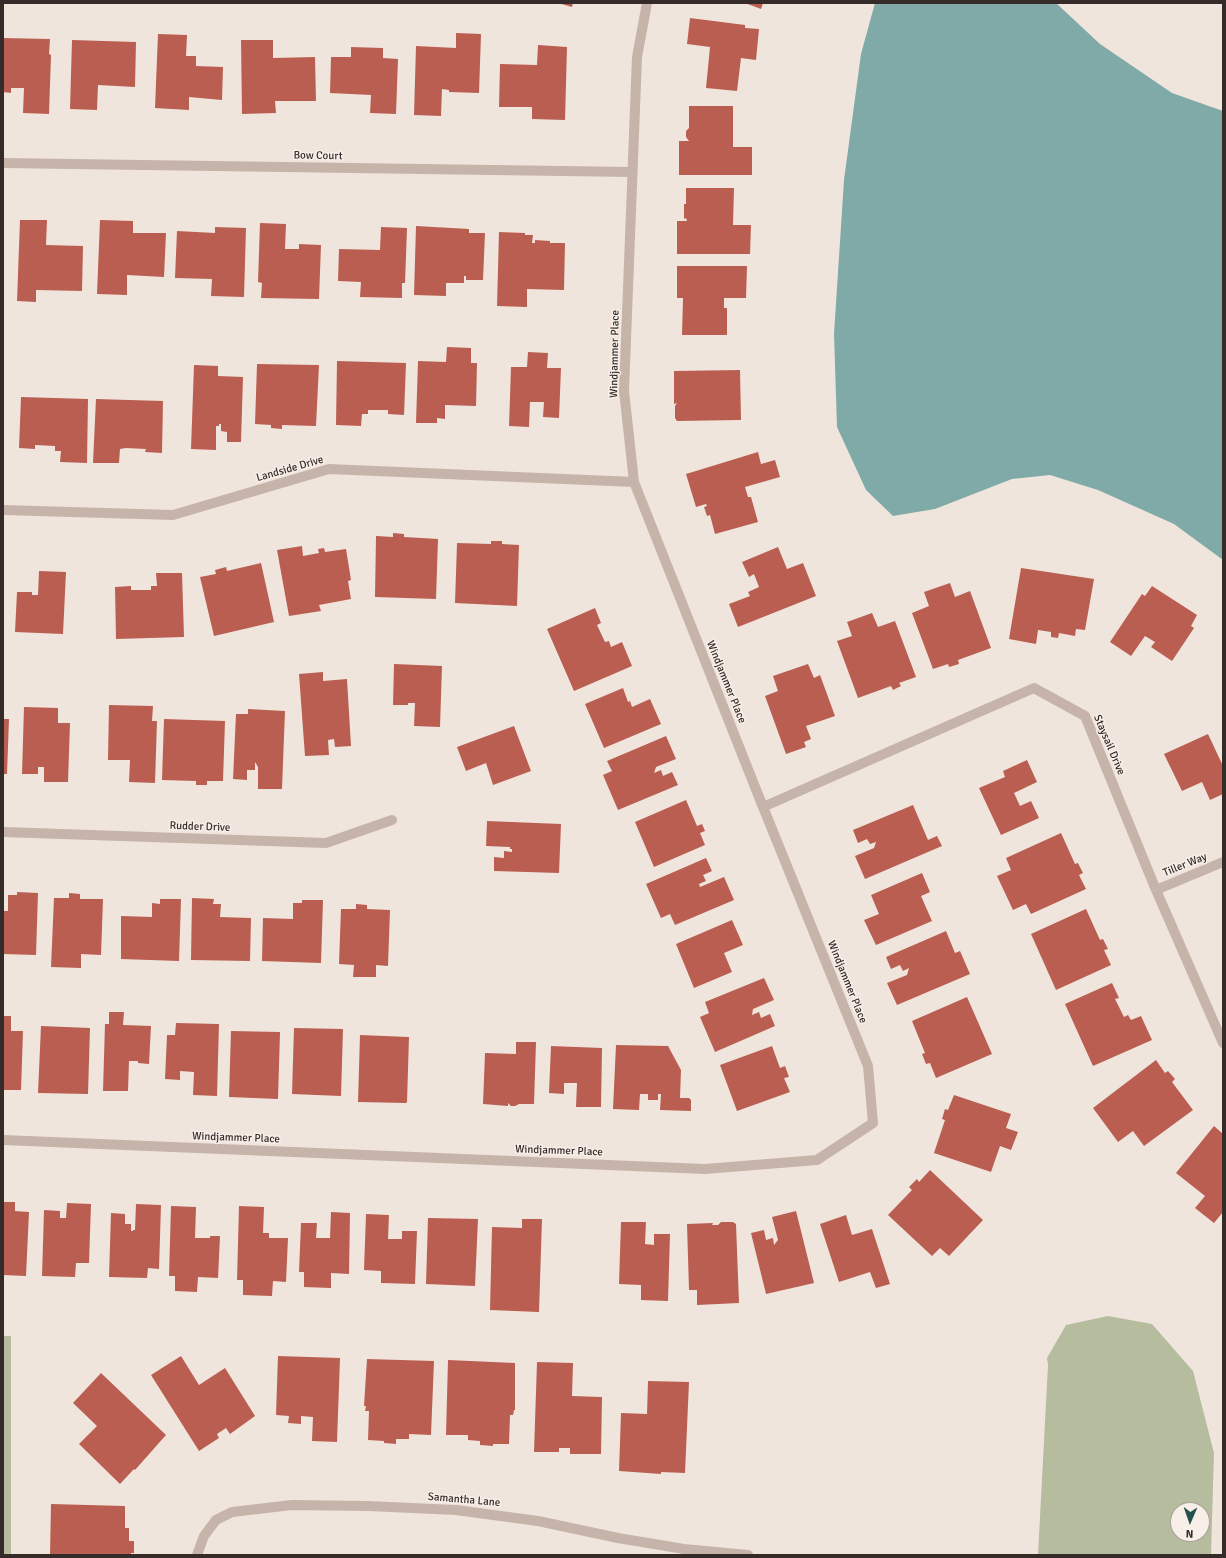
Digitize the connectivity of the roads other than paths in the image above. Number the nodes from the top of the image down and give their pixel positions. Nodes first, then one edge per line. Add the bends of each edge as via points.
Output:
1 (647, 3) edge
2 (3, 163) edge
3 (632, 172) junction
4 (634, 482) junction
5 (3, 510) edge
6 (763, 807) junction
7 (392, 820) dead end
8 (3, 832) edge
9 (1223, 862) edge
10 (1156, 890) junction
11 (1223, 1042) edge
12 (3, 1140) edge
13 (197, 1555) edge
14 (748, 1555) edge

1 - 3 street, Windjammer Place via 637,57
2 - 3 street, Bow Court
3 - 4 street, Windjammer Place via 624,391
4 - 5 street, Landside Drive via 328,469 173,516
4 - 6 street, Windjammer Place
6 - 10 street, Staysail Drive via 1034,688 1085,716
6 - 12 street, Windjammer Place via 868,1066 872,1123 817,1160 705,1169
7 - 8 street, Rudder Drive via 326,843
9 - 10 street, Tiller Way
10 - 11 street, Staysail Drive
13 - 14 street, Samantha Lane via 204,1536 216,1520 232,1512 292,1505 456,1510 538,1521 684,1549

